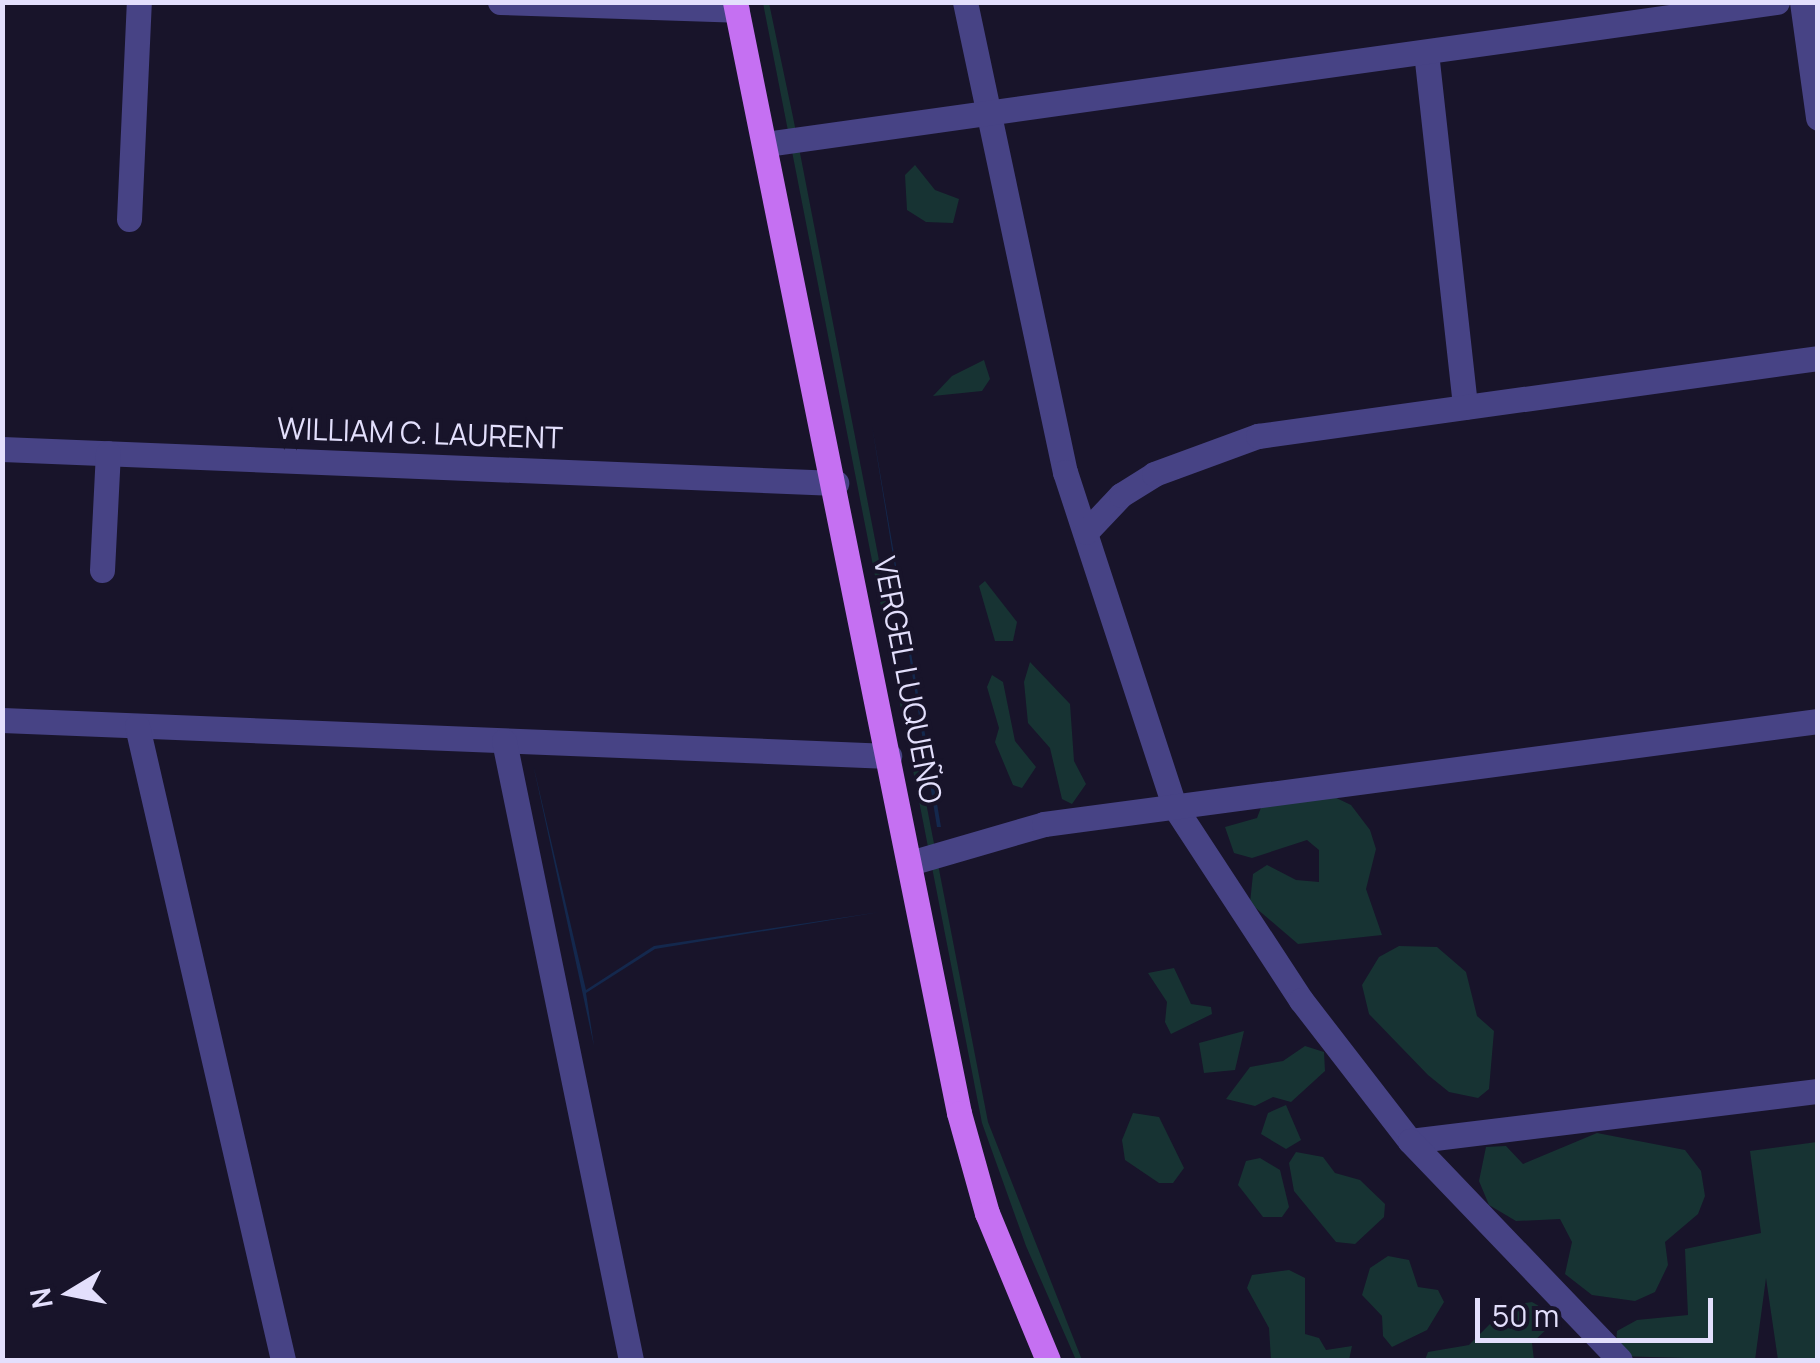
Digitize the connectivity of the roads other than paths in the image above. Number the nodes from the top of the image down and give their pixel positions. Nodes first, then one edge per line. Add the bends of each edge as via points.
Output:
1 (139, 2) edge
2 (500, 2) edge
3 (964, 2) edge
4 (1776, 2) edge
5 (1802, 2) edge
6 (736, 6) edge
7 (1426, 52) junction
8 (984, 114) junction
9 (1818, 118) edge
10 (766, 144) junction
11 (129, 219) dead end
12 (1818, 358) edge
13 (1465, 407) junction
14 (2, 449) edge
15 (108, 453) junction
16 (836, 483) junction
17 (1086, 532) junction
18 (102, 570) dead end
19 (2, 720) edge
20 (1818, 721) edge
21 (137, 726) junction
22 (504, 741) junction
23 (890, 756) junction
24 (1174, 806) junction
25 (910, 863) junction
26 (1818, 1090) edge
27 (1410, 1142) junction
28 (283, 1360) edge
29 (631, 1360) edge
30 (1048, 1360) edge
31 (1620, 1360) edge

1 - 11 street
2 - 6 street
3 - 8 street
4 - 7 street
5 - 9 street
6 - 10 main road, VERGEL LUQUEÑO
7 - 8 street
7 - 13 street
8 - 10 street
8 - 17 street via 1065,472
10 - 16 main road, VERGEL LUQUEÑO
12 - 13 street
13 - 17 street via 1218,447 1121,495
14 - 15 street, WILLIAM C. LAURENT
15 - 16 street, WILLIAM C. LAURENT
15 - 18 street
16 - 23 main road, VERGEL LUQUEÑO
17 - 24 street
19 - 21 street
20 - 24 street
21 - 22 street
21 - 28 street
22 - 23 street
22 - 29 street
23 - 25 main road, VERGEL LUQUEÑO
24 - 25 street via 1044,824
24 - 27 street via 1301,1000
25 - 30 main road, VERGEL LUQUEÑO via 958,1112 987,1213
26 - 27 street
27 - 31 street

